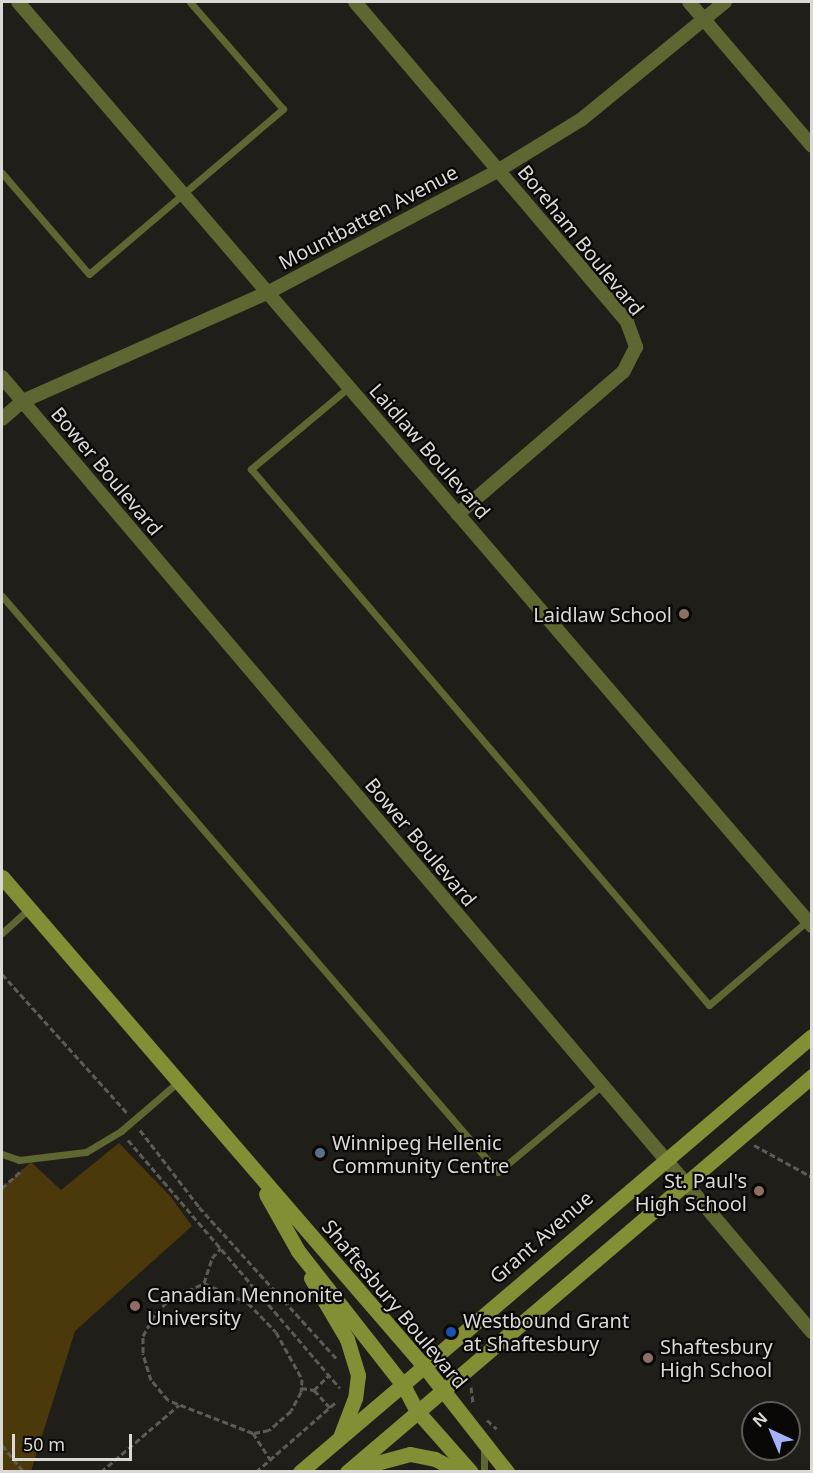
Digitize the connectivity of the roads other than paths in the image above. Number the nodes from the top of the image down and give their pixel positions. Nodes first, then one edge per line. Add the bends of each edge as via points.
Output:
1 (18, 2) edge
2 (190, 2) edge
3 (354, 2) edge
4 (689, 2) edge
5 (725, 2) edge
6 (705, 20) junction
7 (812, 146) edge
8 (499, 170) junction
9 (2, 173) edge
10 (182, 195) junction
11 (269, 292) junction
12 (2, 377) edge
13 (349, 387) junction
14 (23, 401) junction
15 (2, 419) edge
16 (458, 514) junction
17 (2, 596) edge
18 (2, 877) edge
19 (29, 909) junction
20 (809, 923) edge
21 (2, 933) edge
22 (812, 1036) edge
23 (812, 1076) edge
24 (178, 1082) junction
25 (601, 1086) junction
26 (2, 1154) edge
27 (663, 1160) junction
28 (249, 1166) junction
29 (684, 1184) junction
30 (298, 1251) junction
31 (812, 1332) edge
32 (424, 1366) junction
33 (403, 1384) junction
34 (443, 1393) junction
35 (417, 1411) junction
36 (341, 1436) junction
37 (484, 1444) junction
38 (348, 1471) edge
39 (300, 1472) edge
40 (459, 1472) edge
41 (471, 1472) edge
42 (484, 1472) edge
43 (507, 1472) edge

1 - 10 street, Laidlaw Boulevard
2 - 10 lane via 283,109
3 - 8 street, Boreham Boulevard
4 - 6 street
5 - 6 street, Mountbatten Avenue
6 - 7 street
6 - 8 street, Mountbatten Avenue via 582,119
8 - 11 street, Mountbatten Avenue
8 - 16 street, Boreham Boulevard via 627,322 636,347 623,372
9 - 10 lane via 89,274
10 - 11 street, Laidlaw Boulevard
11 - 13 street, Laidlaw Boulevard
11 - 14 street, Mountbatten Avenue
12 - 14 street, Bower Boulevard
13 - 16 street, Laidlaw Boulevard
13 - 20 lane via 251,470 709,1005
14 - 15 street, Mountbatten Avenue
14 - 25 street, Bower Boulevard
16 - 20 street, Laidlaw Boulevard
17 - 25 lane via 498,1172
18 - 19 main road, Shaftesbury Boulevard
19 - 21 lane
19 - 24 main road, Shaftesbury Boulevard
22 - 27 main road, Grant Avenue
23 - 29 main road
24 - 26 lane via 121,1131 86,1152 19,1160
24 - 28 main road, Shaftesbury Boulevard
25 - 27 street, Bower Boulevard
27 - 29 street, Bower Boulevard
27 - 32 main road, Grant Avenue
28 - 30 main road, Shaftesbury Boulevard
28 - 32 main road, Shaftesbury Boulevard
29 - 31 street, Bower Boulevard
29 - 34 main road
30 - 33 main road, Shaftesbury Boulevard
30 - 36 main road via 320,1297 347,1339 356,1365 355,1398
32 - 33 main road, Grant Avenue
32 - 34 main road, Shaftesbury Boulevard
33 - 35 main road, Shaftesbury Boulevard
33 - 36 main road, Grant Avenue
34 - 35 main road
34 - 37 main road, Shaftesbury Boulevard
35 - 38 main road
35 - 41 main road, Shaftesbury Boulevard
36 - 39 main road, Grant Avenue
37 - 42 lane
37 - 43 main road, Shaftesbury Boulevard
38 - 40 main road via 410,1454 435,1459

